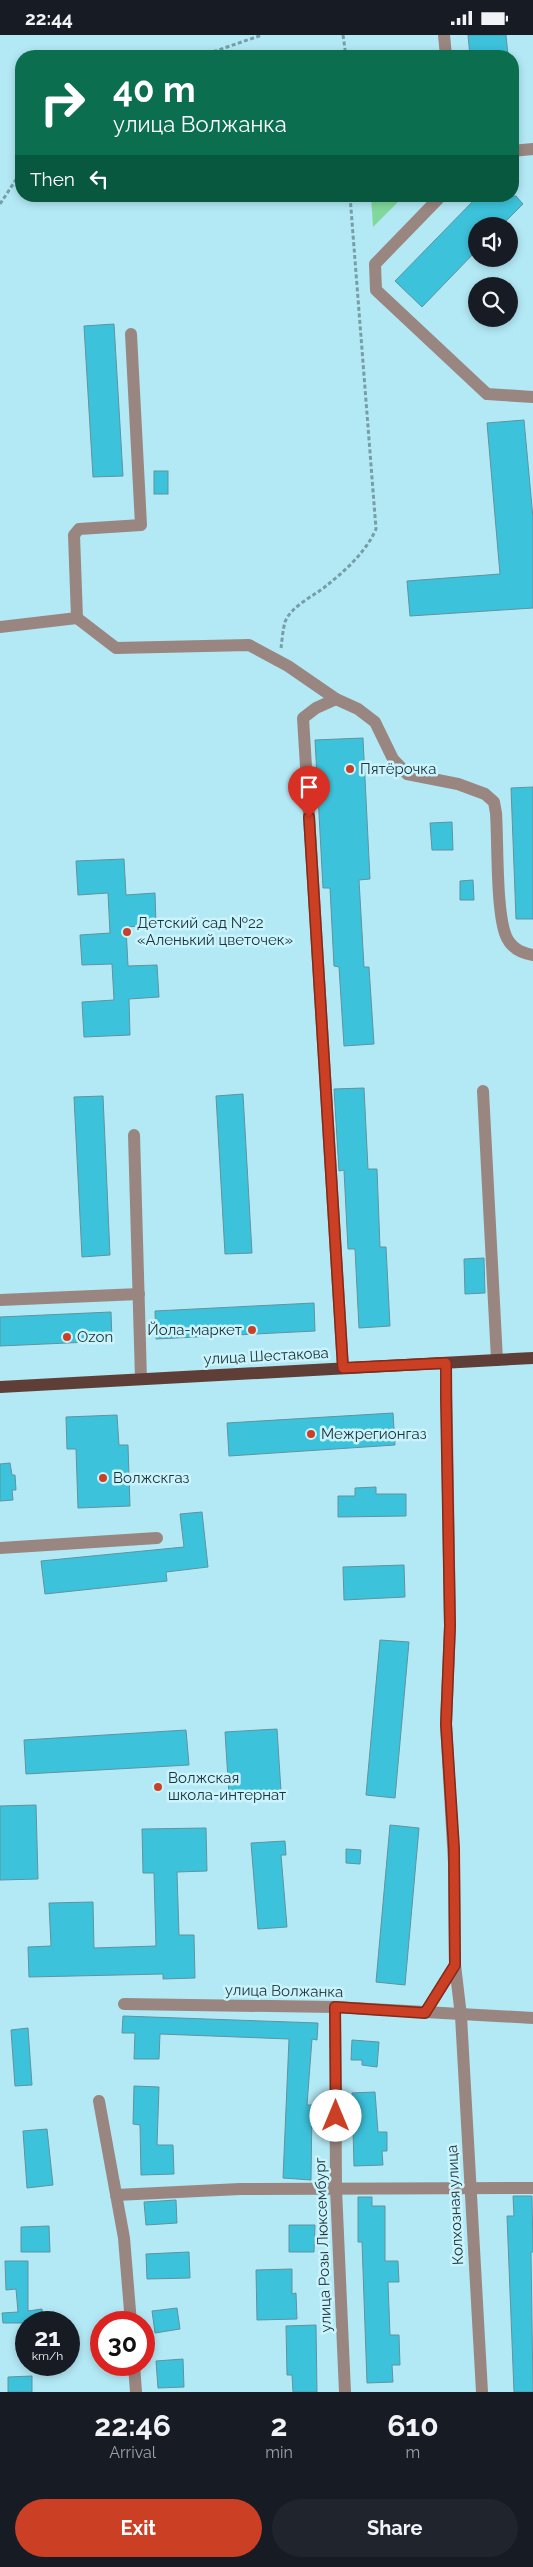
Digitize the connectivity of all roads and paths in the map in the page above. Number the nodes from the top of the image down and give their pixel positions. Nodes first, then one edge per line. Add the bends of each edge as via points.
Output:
1 (262, 35) edge
2 (343, 35) edge
3 (444, 35) edge
4 (218, 50) edge
5 (345, 50) edge
6 (445, 50) edge
7 (533, 149) edge
8 (519, 150) edge
9 (15, 181) edge
10 (350, 202) edge
11 (435, 202) edge
12 (0, 205) edge
13 (131, 334) dead end
14 (533, 397) edge
15 (77, 618) junction
16 (0, 627) edge
17 (279, 661) junction
18 (336, 699) junction
19 (533, 955) edge
20 (483, 1091) dead end
21 (134, 1135) dead end
22 (139, 1294) junction
23 (0, 1301) edge
24 (533, 1358) edge
25 (498, 1360) junction
26 (446, 1363) junction
27 (343, 1368) junction
28 (141, 1379) junction
29 (0, 1387) edge
30 (157, 1538) dead end
31 (0, 1548) edge
32 (455, 1965) junction
33 (124, 2004) dead end
34 (335, 2007) junction
35 (425, 2013) junction
36 (461, 2016) junction
37 (533, 2019) edge
38 (99, 2101) dead end
39 (469, 2188) junction
40 (533, 2188) edge
41 (336, 2189) junction
42 (116, 2195) junction
43 (129, 2311) edge
44 (135, 2376) edge
45 (136, 2392) edge
46 (345, 2392) edge
47 (482, 2392) edge

1 - 4 path
2 - 5 path
3 - 6 street
7 - 8 street
9 - 12 path
10 - 17 path via 376,529 370,544 354,561 286,620
11 - 14 street via 376,264 376,290 487,394
13 - 15 street via 141,525 80,529 74,535
15 - 16 street
15 - 17 street via 116,648 249,645
17 - 18 street
18 - 19 street via 358,709 375,722 393,759 408,773 485,793 494,802 506,936 521,952
18 - 27 street via 316,708 303,719
20 - 25 street
21 - 22 street
22 - 23 street
22 - 28 street
24 - 25 main road, улица Шестакова
25 - 26 main road, улица Шестакова
26 - 27 main road, улица Шестакова
26 - 32 street, Колхозная улица via 450,1626 446,1724 454,1854
27 - 28 main road, улица Шестакова
28 - 29 main road, улица Шестакова
30 - 31 street
32 - 35 street
32 - 36 street, Колхозная улица
33 - 34 street, улица Волжанка
34 - 35 street, улица Волжанка
34 - 41 street, улица Розы Люксембург
35 - 36 street, улица Волжанка
36 - 37 street, улица Волжанка
36 - 39 street, Колхозная улица
38 - 42 street
39 - 40 street
39 - 41 street
39 - 47 street, Колхозная улица
41 - 42 street via 240,2189
41 - 46 street, улица Розы Люксембург
42 - 43 street via 124,2238
44 - 45 street

